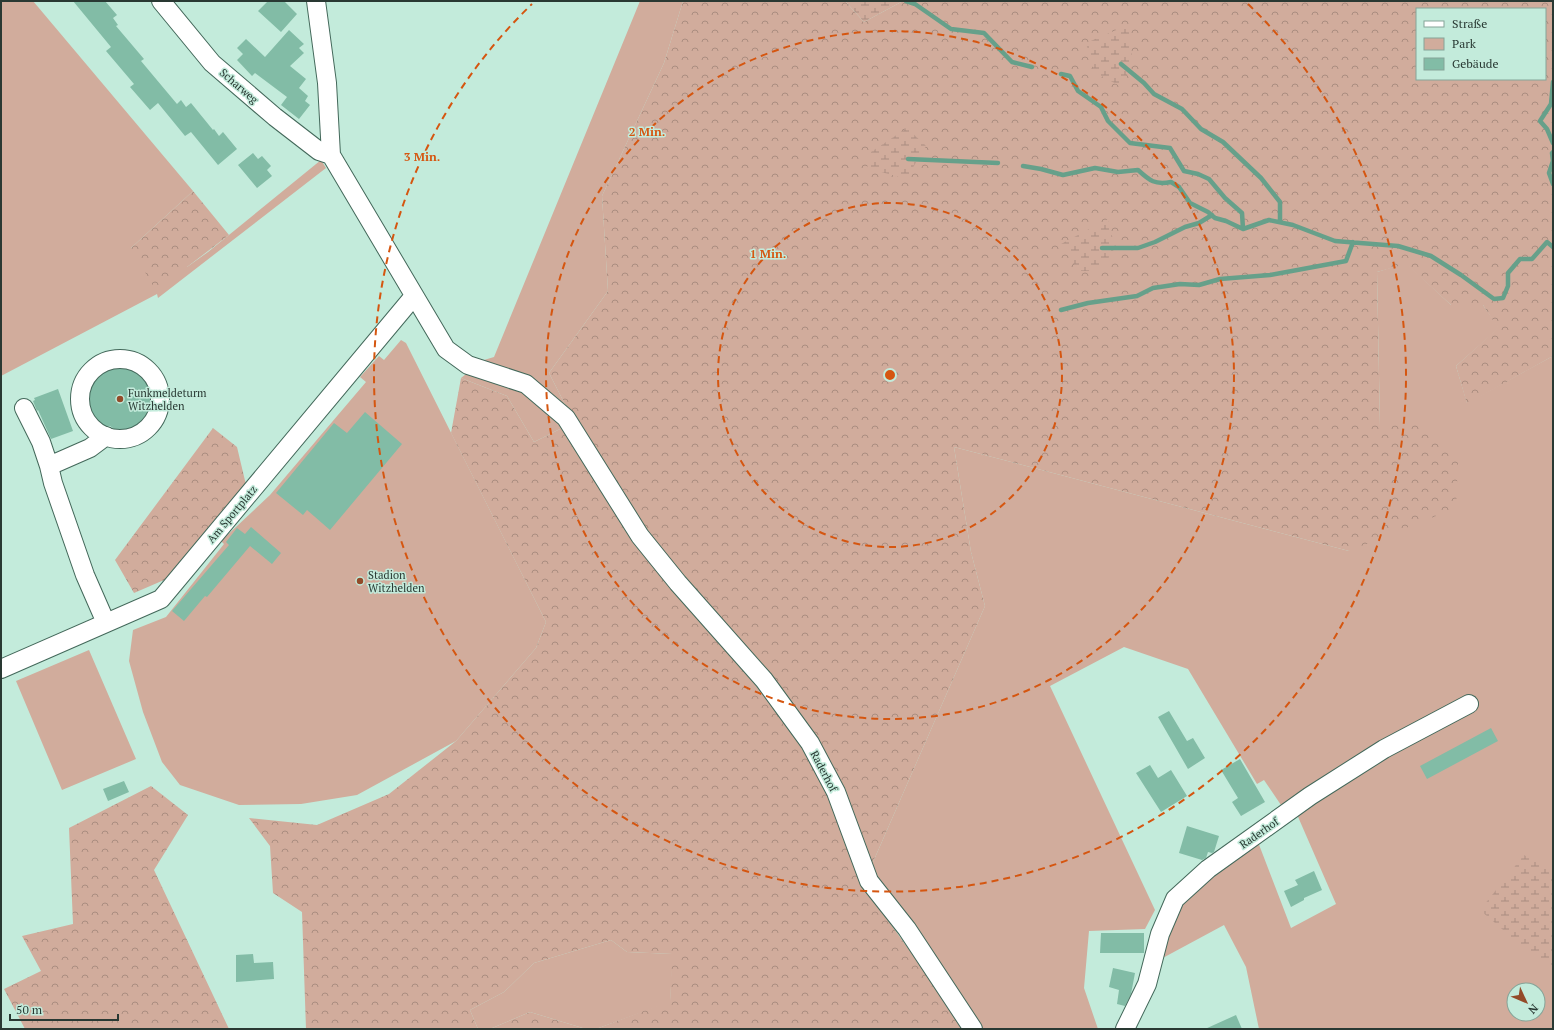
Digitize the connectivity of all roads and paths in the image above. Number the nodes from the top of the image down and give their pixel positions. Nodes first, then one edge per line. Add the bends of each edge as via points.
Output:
1 (161, 1) edge
2 (316, 1) edge
3 (331, 155) junction
4 (414, 296) junction
5 (24, 408) dead end
6 (106, 436) junction
7 (49, 466) junction
8 (106, 623) junction
9 (1, 669) edge
10 (1469, 704) dead end
11 (973, 1029) edge
12 (1125, 1029) edge

1 - 3 street, Scharweg via 212,63 275,117 319,151
2 - 3 street via 327,83
3 - 4 street
4 - 8 street, Am Sportplatz via 160,599
4 - 11 street, Raderhof via 446,349 468,365 526,384 566,418 640,536 764,680 810,743 836,792 869,881 907,929
5 - 7 street via 41,442
6 - 6 street via 125,439 143,432 156,418 160,408 160,389 150,372 135,361 125,358 106,361 97,365 84,380 80,399 84,418 97,432
6 - 7 street via 90,448
7 - 8 street via 85,575
8 - 9 street, Am Sportplatz
10 - 12 street, Raderhof via 1384,749 1310,796 1208,869 1175,899 1160,934 1147,984

